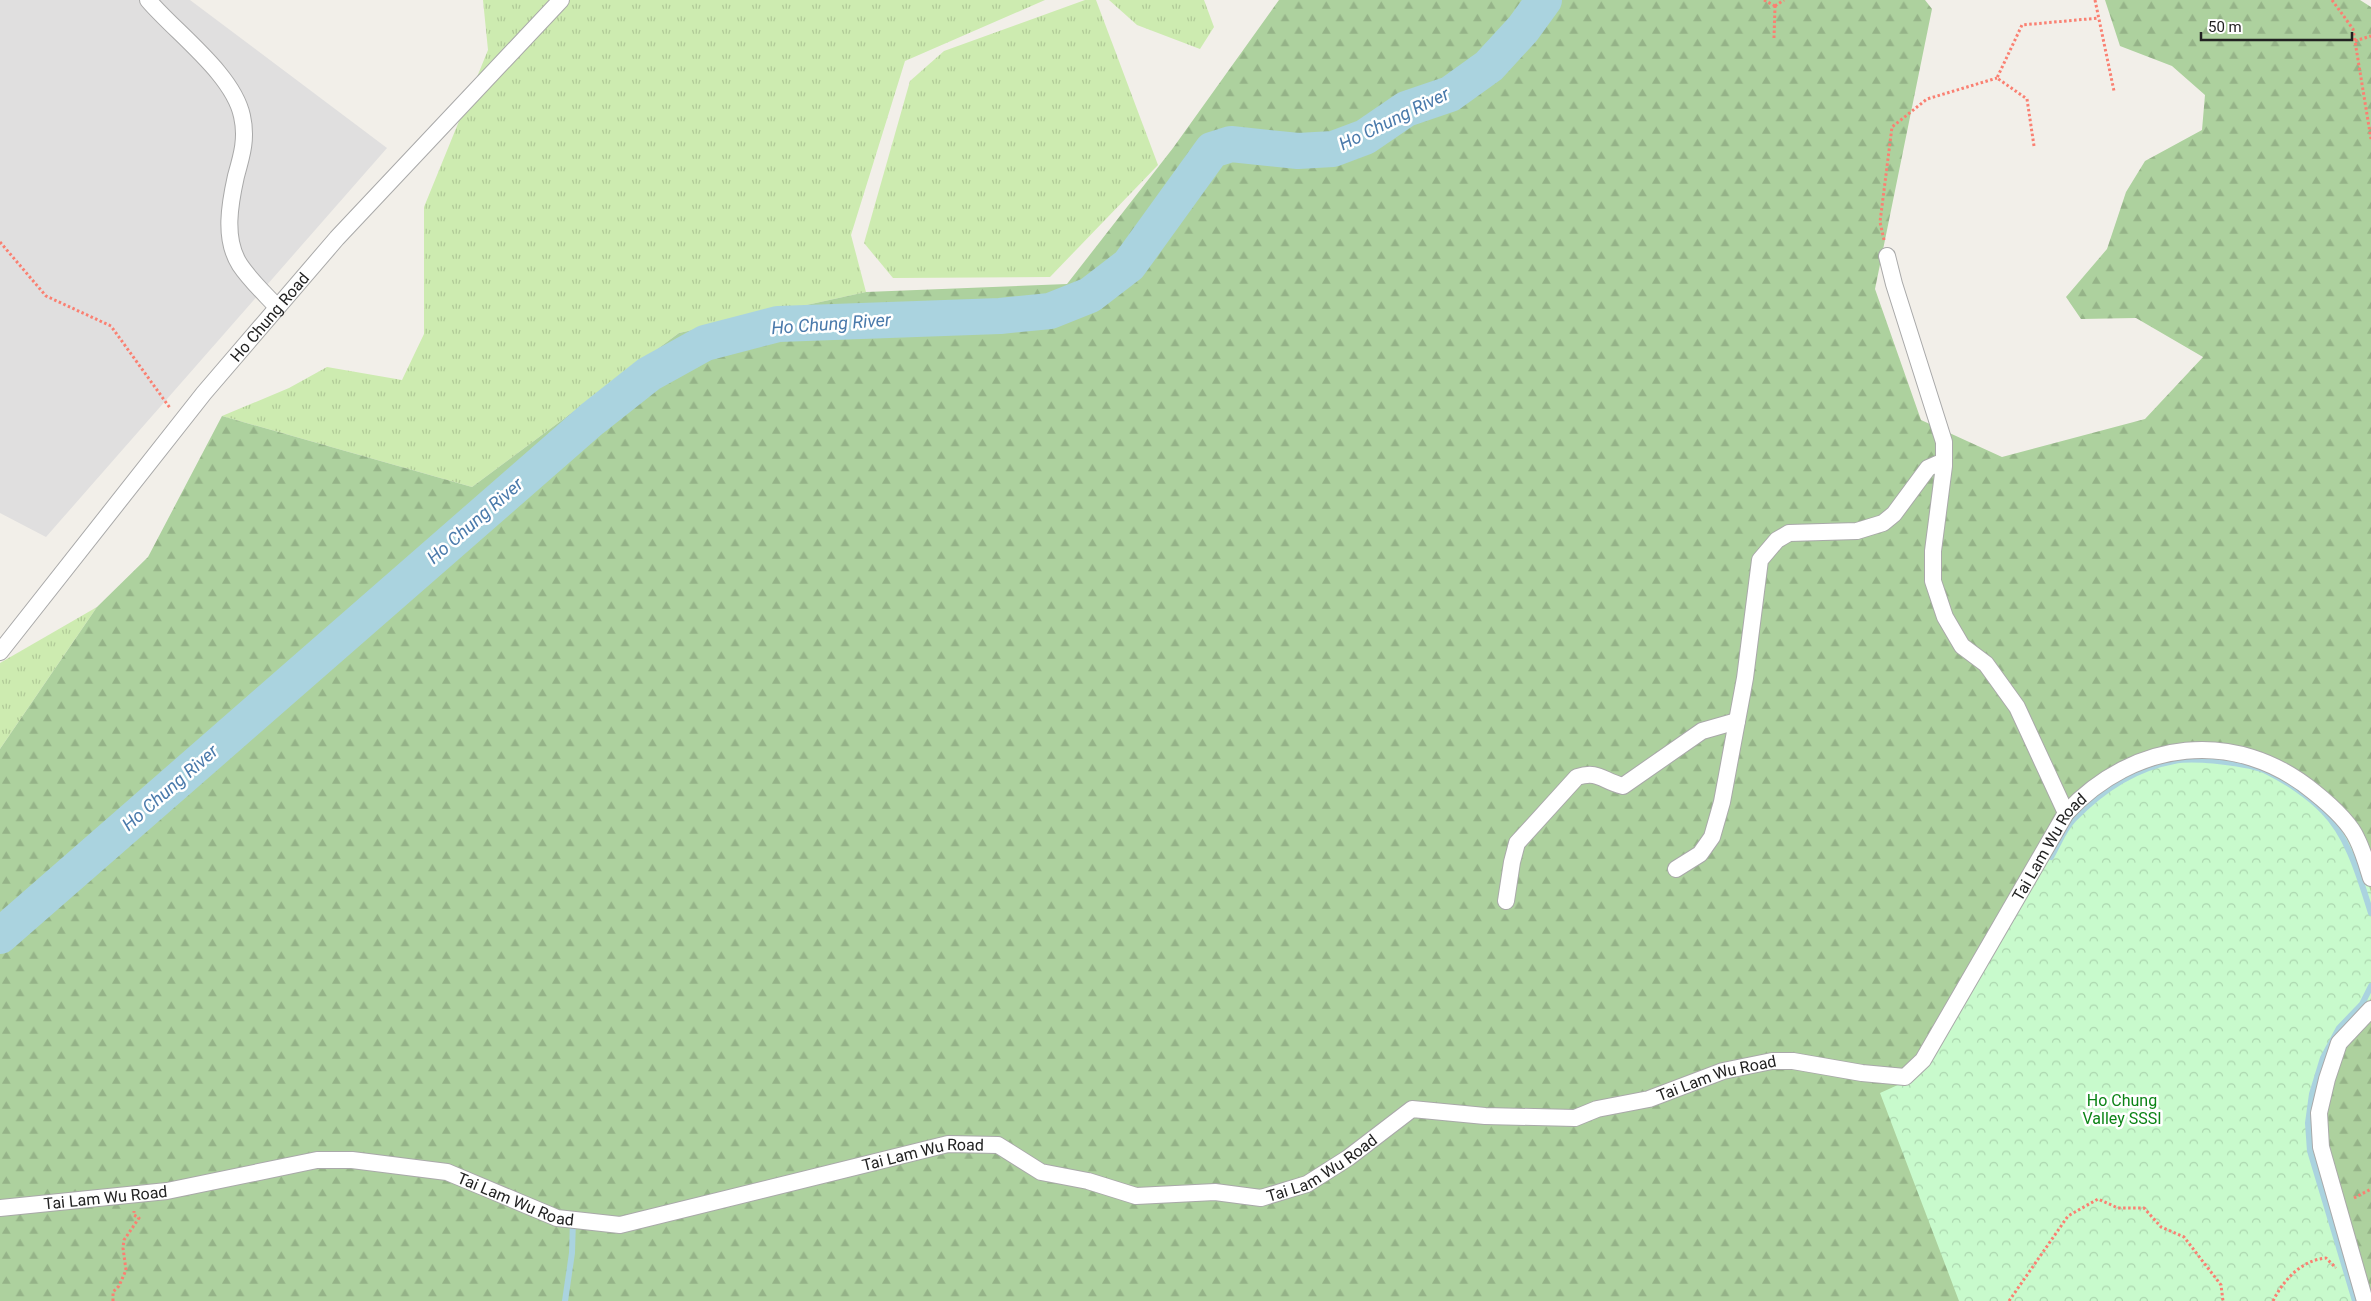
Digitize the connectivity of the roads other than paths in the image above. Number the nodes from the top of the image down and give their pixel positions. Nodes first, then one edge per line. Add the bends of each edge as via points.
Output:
1 (148, 0) edge
2 (561, 0) edge
3 (1887, 256) road end
4 (278, 307) junction
5 (1944, 461) junction
6 (0, 652) edge
7 (1737, 721) junction
8 (2066, 813) junction
9 (1676, 869) dead end
10 (2371, 878) edge
11 (1506, 901) dead end
12 (2371, 1009) edge
13 (0, 1208) edge
14 (2365, 1301) edge

1 - 4 street via 227,82 242,115 245,141 229,218 232,244 240,264
2 - 4 street, Ho Chung Road via 337,238
3 - 5 street via 1944,442
4 - 6 street, Ho Chung Road via 181,423
5 - 7 street via 1928,468 1894,514 1883,523 1857,531 1789,533 1777,540 1760,560
5 - 8 street via 1933,581 1945,617 1962,646 1986,664 2017,707
7 - 9 street via 1712,837 1700,854
7 - 11 street via 1702,731 1624,786 1589,773 1577,777 1517,843
8 - 10 street, Tai Lam Wu Road via 2105,778 2139,762 2168,752 2198,748 2237,753 2264,760 2303,782 2330,804 2357,837
8 - 13 street, Tai Lam Wu Road via 1923,1060 1905,1077 1793,1061 1772,1061 1723,1070 1649,1099 1597,1109 1575,1118 1485,1116 1412,1108 1348,1158 1307,1184 1261,1198 1214,1192 1136,1196 1088,1181 1041,1172 998,1145 948,1144 620,1225 557,1218 447,1172 352,1160 317,1160 167,1191
12 - 14 street via 2339,1043 2319,1113 2321,1147

